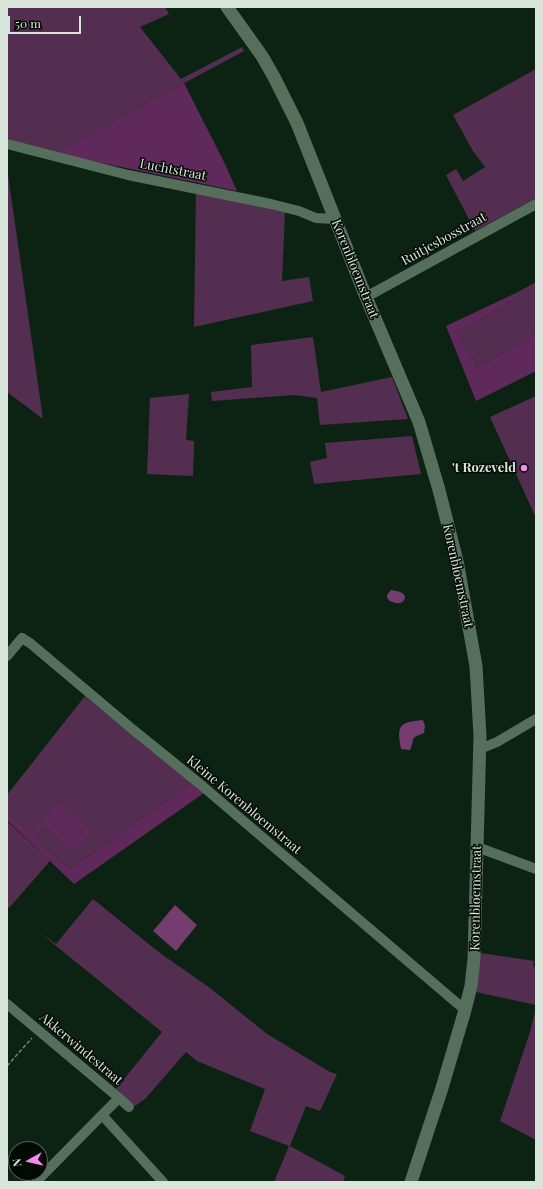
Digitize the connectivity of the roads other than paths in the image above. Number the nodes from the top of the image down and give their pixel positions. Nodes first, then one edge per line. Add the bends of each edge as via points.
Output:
1 (226, 7) edge
2 (7, 144) edge
3 (536, 204) edge
4 (335, 219) junction
5 (366, 297) junction
6 (7, 656) edge
7 (536, 719) edge
8 (480, 748) junction
9 (477, 847) junction
10 (536, 869) edge
11 (7, 1004) edge
12 (465, 1010) junction
13 (119, 1098) junction
14 (129, 1107) dead end
15 (102, 1116) junction
16 (36, 1182) edge
17 (163, 1182) edge
18 (411, 1182) edge

1 - 4 street, Korenbloemstraat via 262,56 285,98
2 - 4 street, Luchtstraat via 128,175 270,204 316,218
3 - 5 street, Ruitjesbosstraat
4 - 5 street, Korenbloemstraat
5 - 8 street, Korenbloemstraat via 419,422 454,547 476,666
6 - 12 street, Kleine Korenbloemstraat via 22,638 30,643
7 - 8 street via 498,742
8 - 9 street, Korenbloemstraat
9 - 10 street
9 - 12 street, Korenbloemstraat via 474,959
11 - 13 street, Akkerwindestraat
12 - 18 street, Korenbloemstraat
13 - 14 street
13 - 15 street, Akkerwindestraat
15 - 16 street, Akkerwindestraat
15 - 17 street

